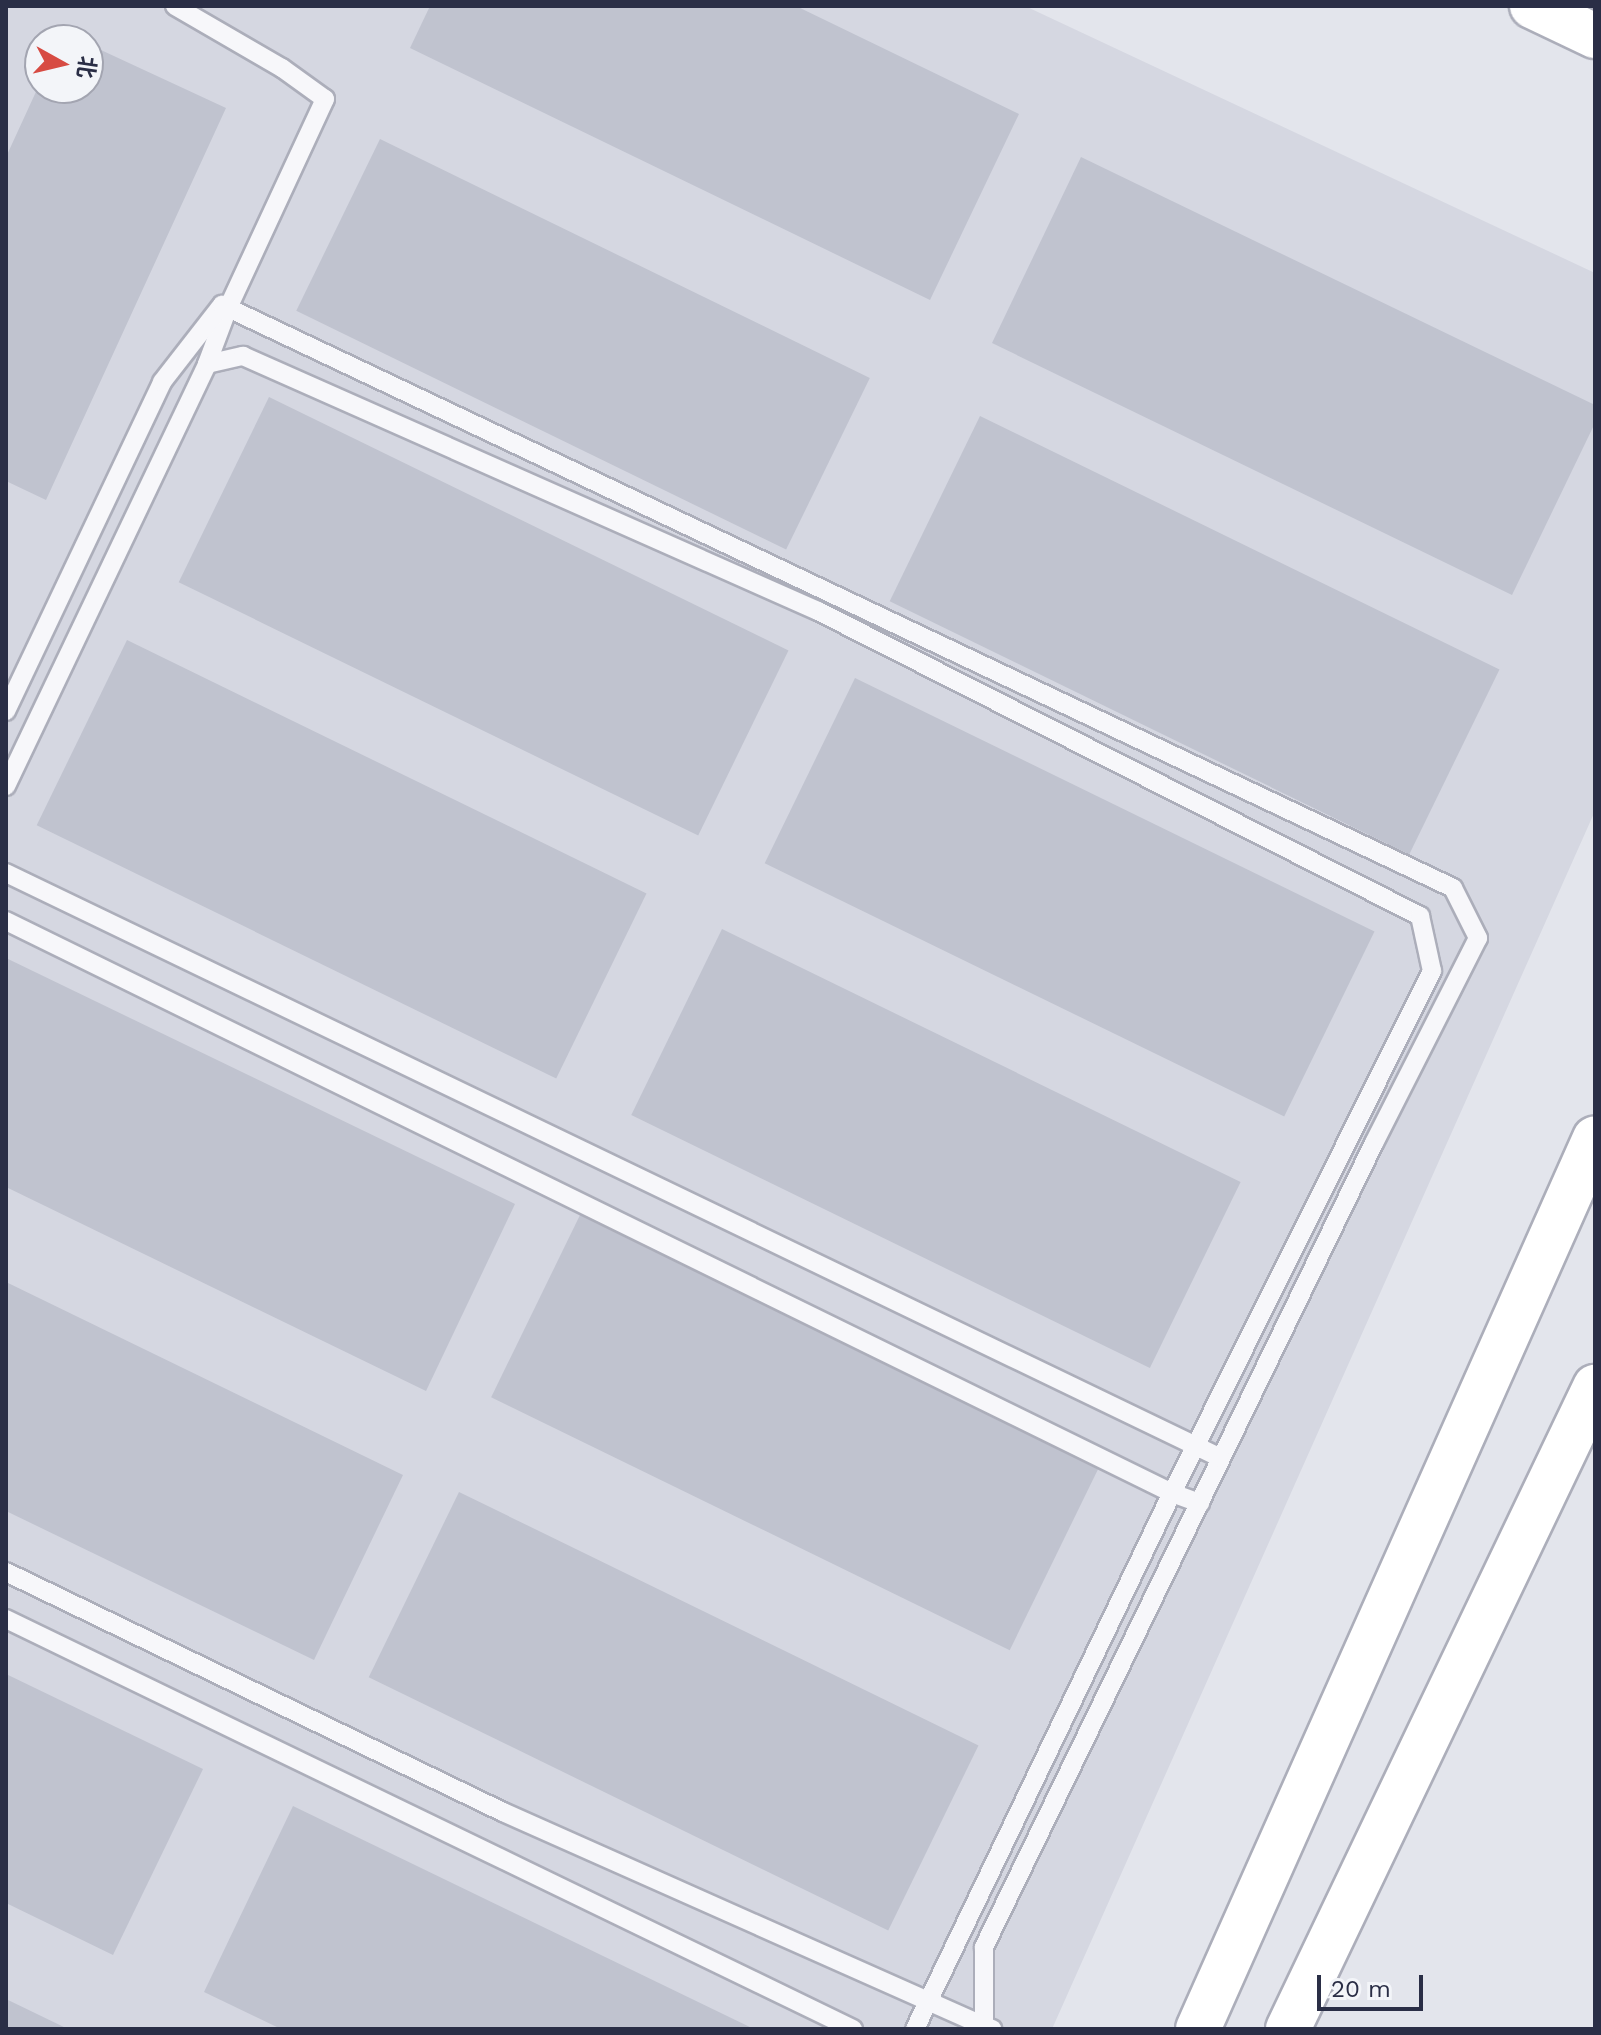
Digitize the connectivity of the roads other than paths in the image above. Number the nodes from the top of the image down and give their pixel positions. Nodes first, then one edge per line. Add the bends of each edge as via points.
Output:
1 (175, 6) edge
2 (1532, 6) edge
3 (1595, 36) edge
4 (228, 308) junction
5 (207, 364) junction
6 (6, 711) edge
7 (6, 786) edge
8 (6, 873) edge
9 (6, 921) edge
10 (1595, 1138) edge
11 (1595, 1387) edge
12 (1196, 1444) junction
13 (1221, 1458) junction
14 (1172, 1493) junction
15 (1200, 1503) junction
16 (6, 1572) edge
17 (6, 1619) edge
18 (927, 2002) junction
19 (988, 2028) edge
20 (853, 2029) edge
21 (915, 2029) edge
22 (1198, 2029) edge
23 (1288, 2029) edge

1 - 4 lane via 325,99
2 - 3 street
4 - 5 lane
4 - 6 lane via 222,305 162,382
4 - 13 lane via 1453,888 1478,938
5 - 7 lane
5 - 12 lane via 243,356 818,611 1420,916 1432,971
8 - 12 lane
9 - 14 lane
10 - 22 street
11 - 23 street
12 - 13 lane
12 - 14 lane
13 - 15 lane
14 - 15 lane
14 - 18 lane
15 - 19 lane via 984,1947
16 - 18 lane via 503,1812
17 - 20 lane
18 - 19 lane
18 - 21 lane

